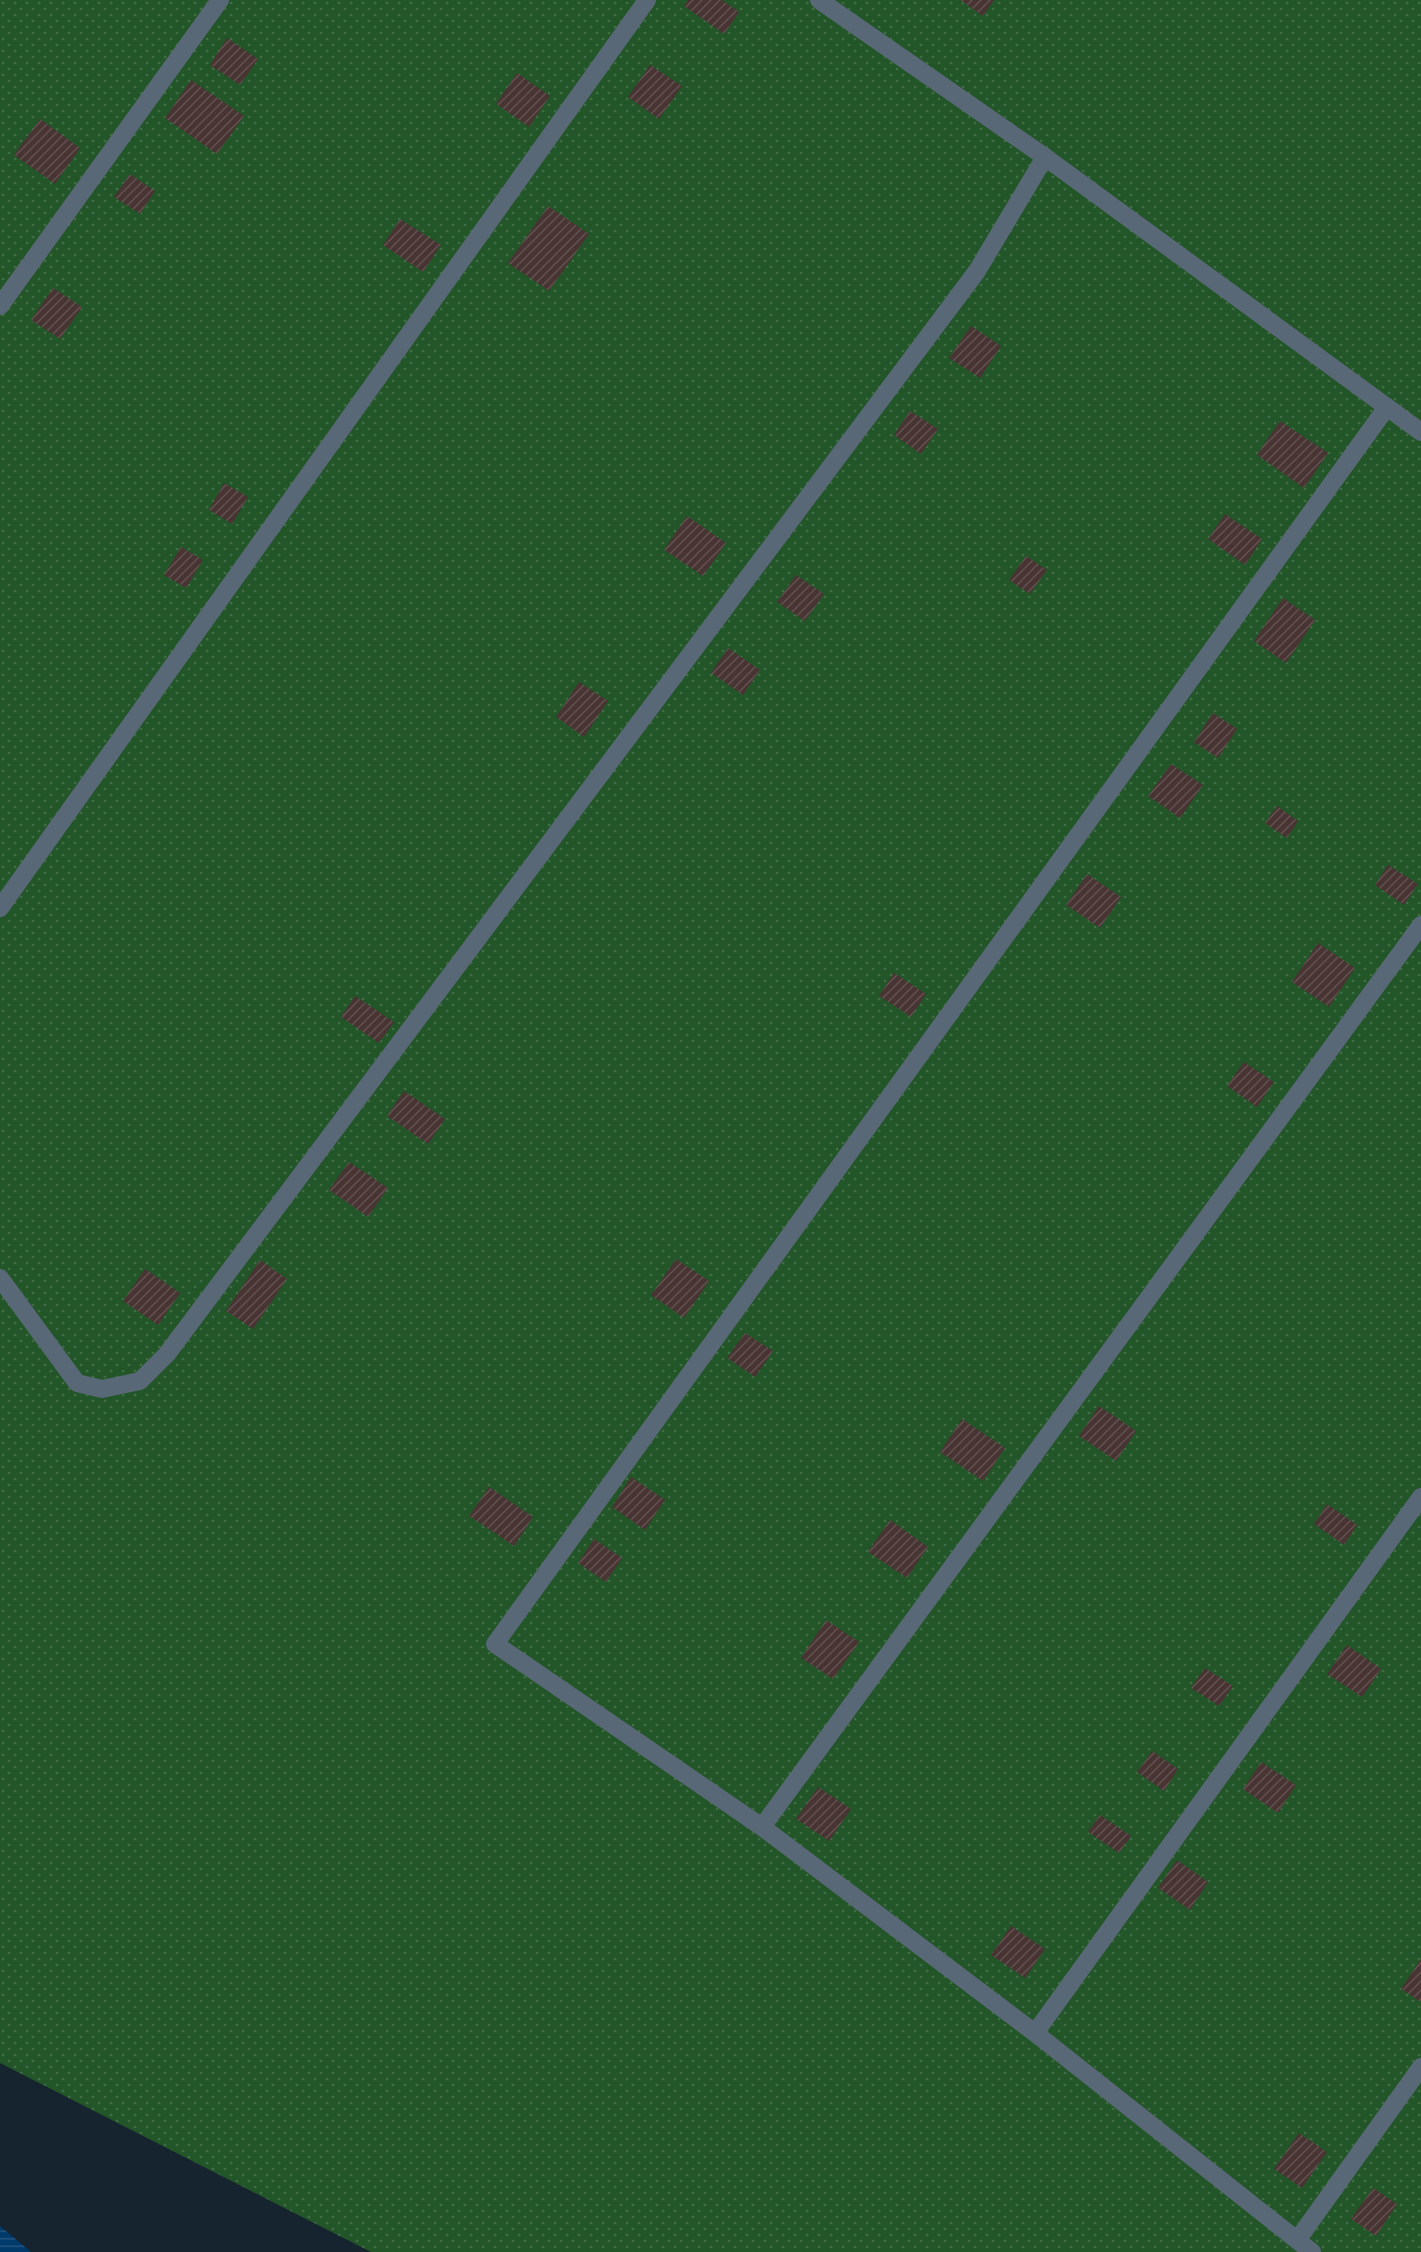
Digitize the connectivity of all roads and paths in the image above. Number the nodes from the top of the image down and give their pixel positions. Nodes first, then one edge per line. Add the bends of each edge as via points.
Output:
1 (220, 0) edge
2 (646, 0) edge
3 (819, 0) edge
4 (1045, 157) junction
5 (0, 306) edge
6 (1386, 407) junction
7 (1421, 432) edge
8 (0, 908) edge
9 (1421, 925) edge
10 (0, 1278) edge
11 (1421, 1497) edge
12 (762, 1827) junction
13 (1035, 2033) junction
14 (1421, 2067) edge
15 (1298, 2239) junction
16 (1312, 2252) edge

1 - 5 street
2 - 8 street
3 - 4 street
4 - 6 street
4 - 10 street via 978,271 167,1354 140,1381 102,1389 77,1383
6 - 7 street
6 - 12 street via 495,1644
9 - 12 street
11 - 13 street
12 - 13 street
13 - 15 street
14 - 15 street
15 - 16 street

